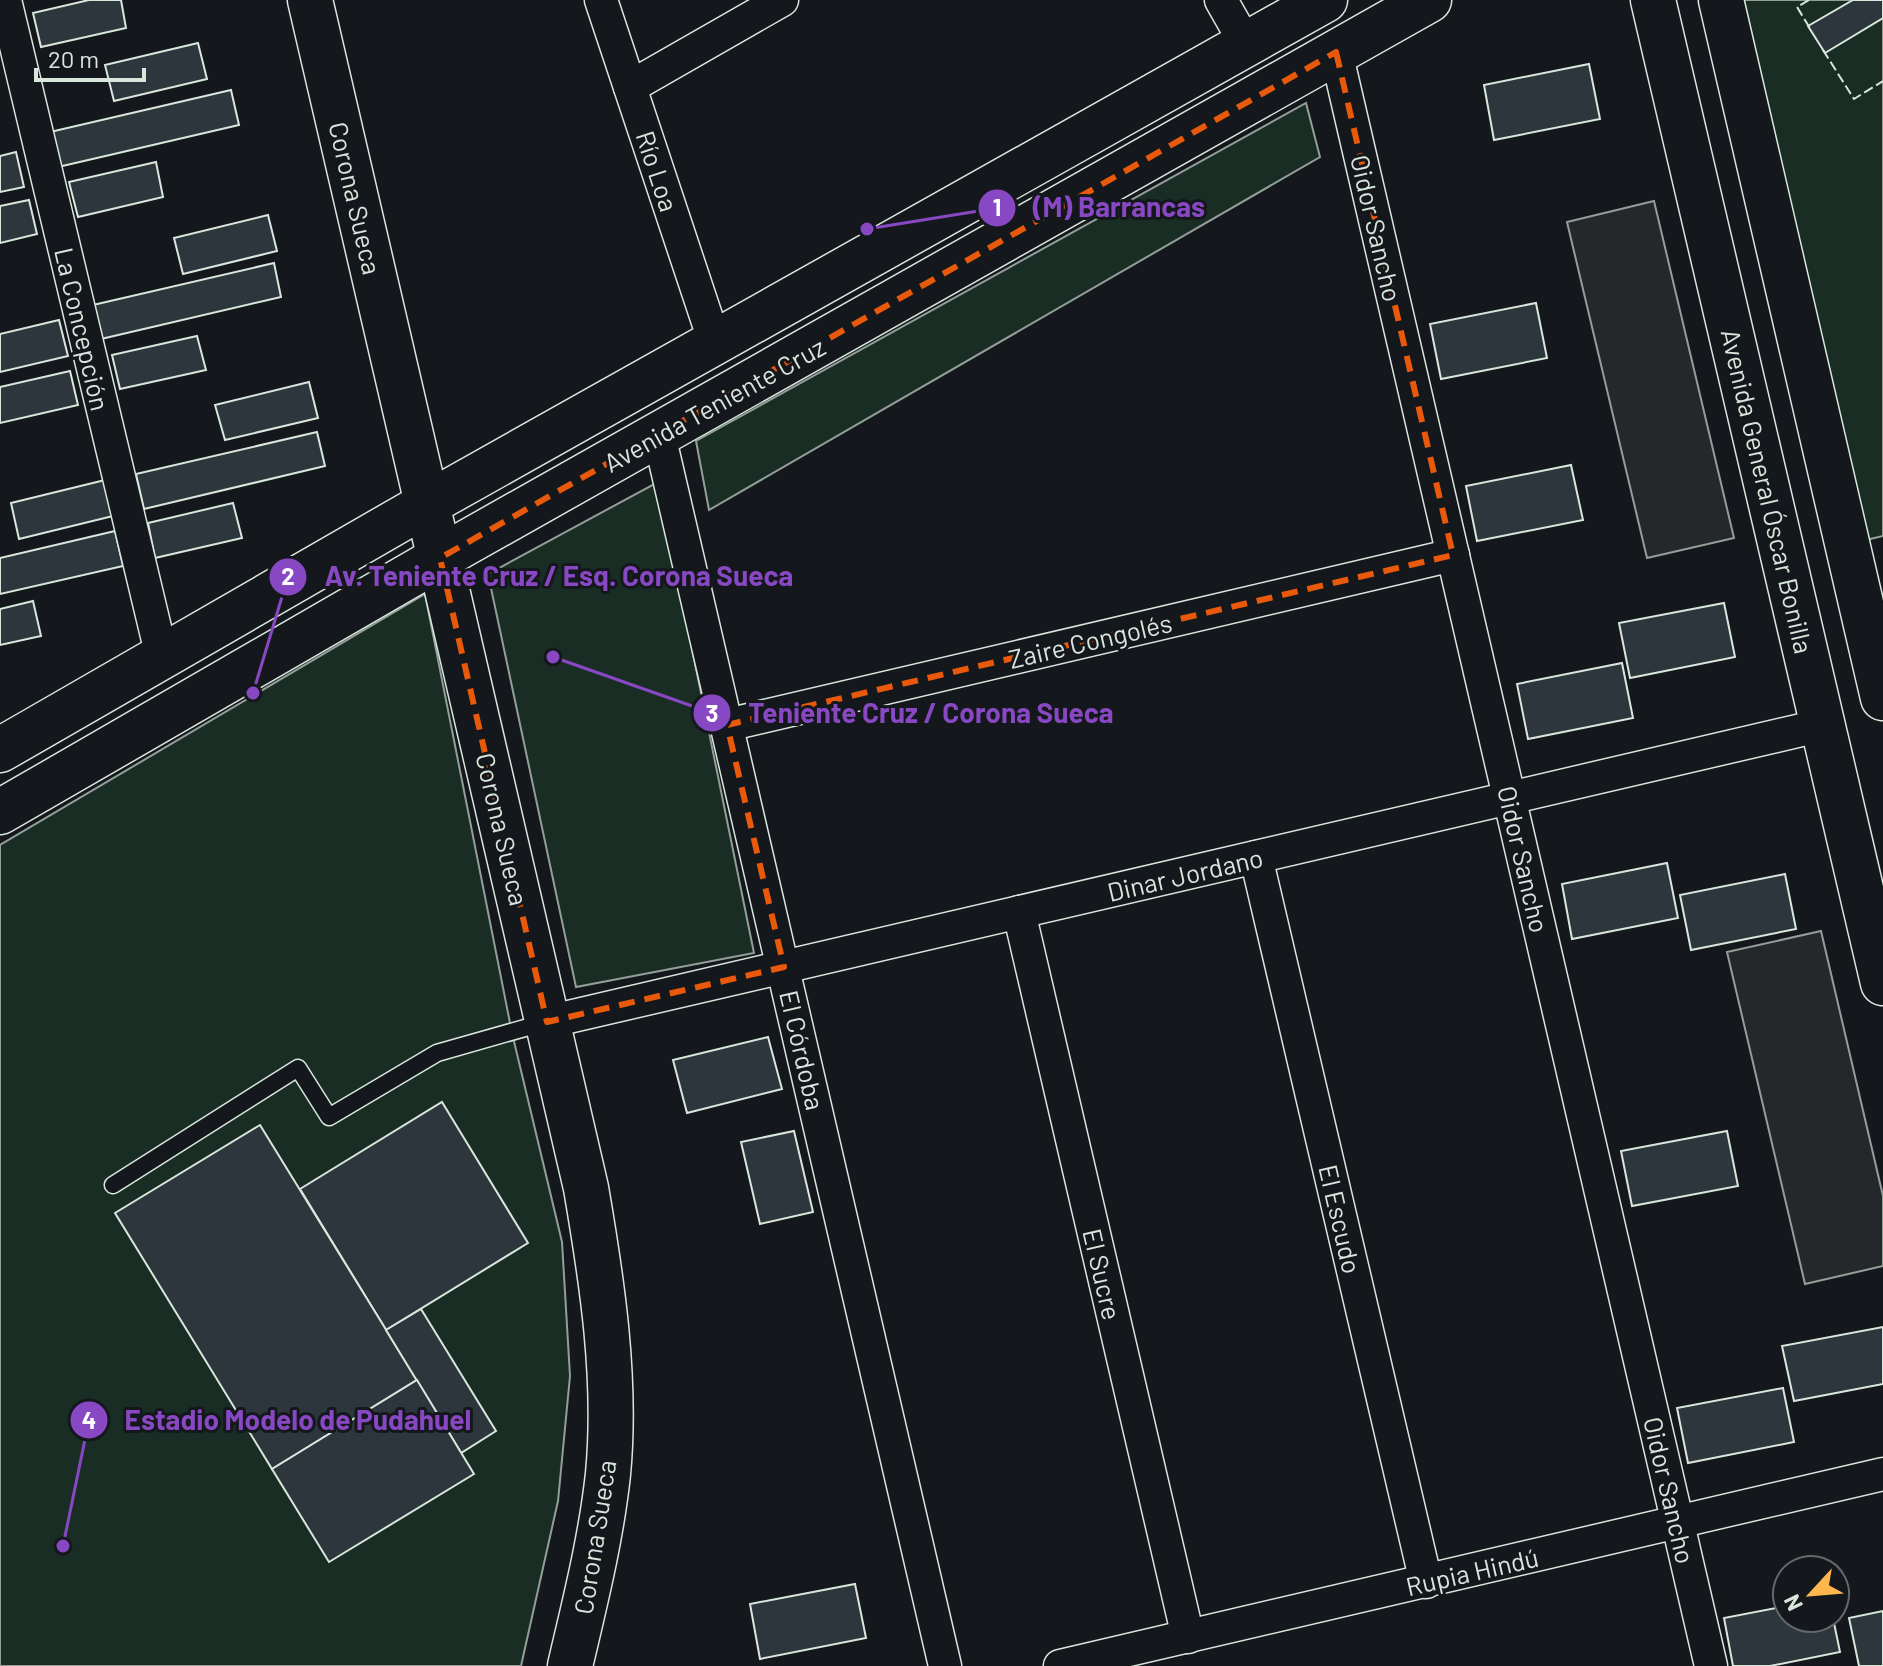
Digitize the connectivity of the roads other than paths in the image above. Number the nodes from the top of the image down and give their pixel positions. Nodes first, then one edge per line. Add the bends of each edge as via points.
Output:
1 (5, 0) edge
2 (310, 0) edge
3 (601, 0) edge
4 (782, 0) edge
5 (1221, 0) edge
6 (1325, 0) edge
7 (1429, 0) edge
8 (1653, 0) edge
9 (1721, 0) edge
10 (1246, 44) junction
11 (1336, 52) junction
12 (630, 87) junction
13 (715, 343) junction
14 (659, 435) junction
15 (427, 504) junction
16 (1453, 555) junction
17 (440, 558) junction
18 (162, 657) junction
19 (1883, 698) edge
20 (727, 725) junction
21 (1823, 725) junction
22 (0, 750) edge
23 (1510, 798) junction
24 (0, 812) edge
25 (1256, 857) junction
26 (1019, 912) junction
27 (784, 967) junction
28 (1883, 983) edge
29 (547, 1022) junction
30 (113, 1185) dead end
31 (1883, 1474) edge
32 (1678, 1524) junction
33 (1426, 1582) junction
34 (1188, 1637) junction
35 (570, 1666) edge
36 (945, 1666) edge
37 (1060, 1666) edge
38 (1711, 1666) edge

1 - 18 street, La Concepción
2 - 15 main road, Corona Sueca
3 - 12 street, Río Loa
4 - 12 street
5 - 10 street
6 - 10 main road, Avenida Teniente Cruz
7 - 11 main road, Avenida Teniente Cruz
8 - 21 main road, Avenida General Óscar Bonilla
9 - 19 main road
10 - 13 main road, Avenida Teniente Cruz
11 - 14 main road, Avenida Teniente Cruz
11 - 16 street, Oidor Sancho
12 - 13 street, Río Loa
13 - 15 main road, Avenida Teniente Cruz
14 - 17 main road, Avenida Teniente Cruz
14 - 20 street, El Córdoba
15 - 17 main road, Corona Sueca
15 - 18 main road, Avenida Teniente Cruz
16 - 20 street, Zaire Congolés
16 - 23 street, Oidor Sancho
17 - 24 main road, Avenida Teniente Cruz
17 - 29 main road, Corona Sueca
18 - 22 main road, Avenida Teniente Cruz
20 - 27 street, El Córdoba
21 - 23 street, Dinar Jordano
21 - 28 main road, Avenida General Óscar Bonilla
23 - 25 street, Dinar Jordano
23 - 32 street, Oidor Sancho
25 - 26 street, Dinar Jordano
25 - 33 street, El Escudo
26 - 27 street, Dinar Jordano
26 - 34 street, El Sucre
27 - 29 street, Dinar Jordano
27 - 36 street, El Córdoba
29 - 30 lane via 437,1053 329,1117 298,1068
29 - 35 main road, Corona Sueca via 598,1259 609,1401 601,1525
31 - 32 street, Rupia Hindú
32 - 33 street, Rupia Hindú
32 - 38 street, Oidor Sancho
33 - 34 street, Rupia Hindú
34 - 37 street, Rupia Hindú

